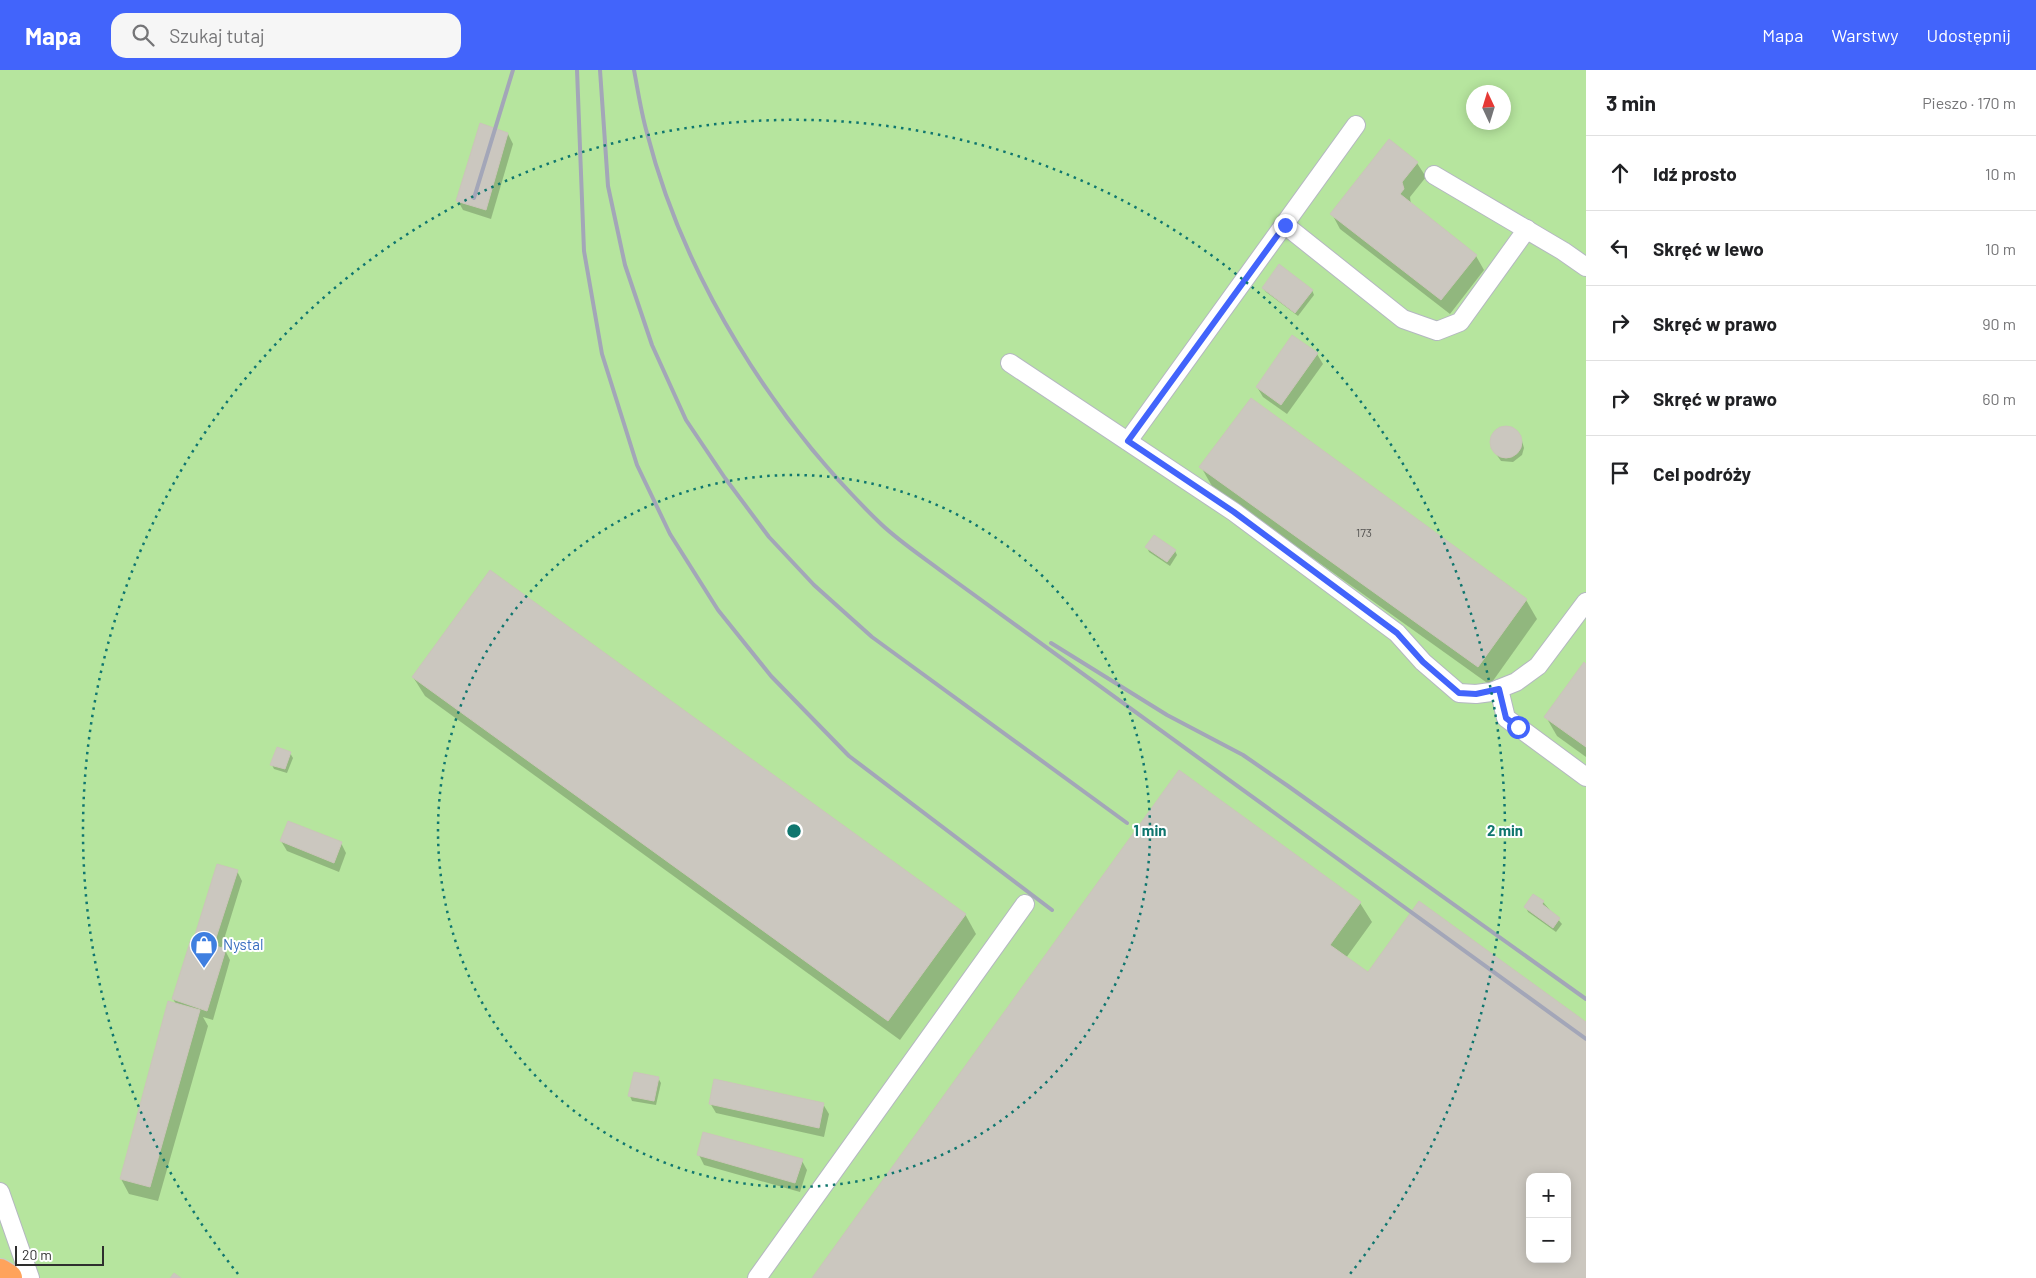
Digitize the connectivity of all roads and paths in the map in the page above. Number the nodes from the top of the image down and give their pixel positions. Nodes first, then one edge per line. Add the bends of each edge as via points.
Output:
1 (1356, 126) dead end
2 (1434, 174) dead end
3 (1285, 225) junction
4 (1527, 230) junction
5 (1586, 267) edge
6 (1010, 363) dead end
7 (1128, 441) junction
8 (1584, 607) edge
9 (1499, 689) junction
10 (1586, 777) edge
11 (1025, 904) dead end
12 (0, 1192) edge
13 (0, 1272) edge
14 (8, 1278) edge
15 (30, 1278) edge
16 (757, 1278) edge

1 - 3 lane
2 - 4 lane
3 - 4 lane via 1403,319 1437,331 1460,322
3 - 7 lane
4 - 5 lane
6 - 7 lane
7 - 9 lane via 1234,512 1397,633 1423,662 1459,693 1476,694
8 - 9 lane via 1538,666 1516,682
9 - 10 lane via 1506,718
11 - 16 lane
12 - 15 lane
13 - 14 highway

